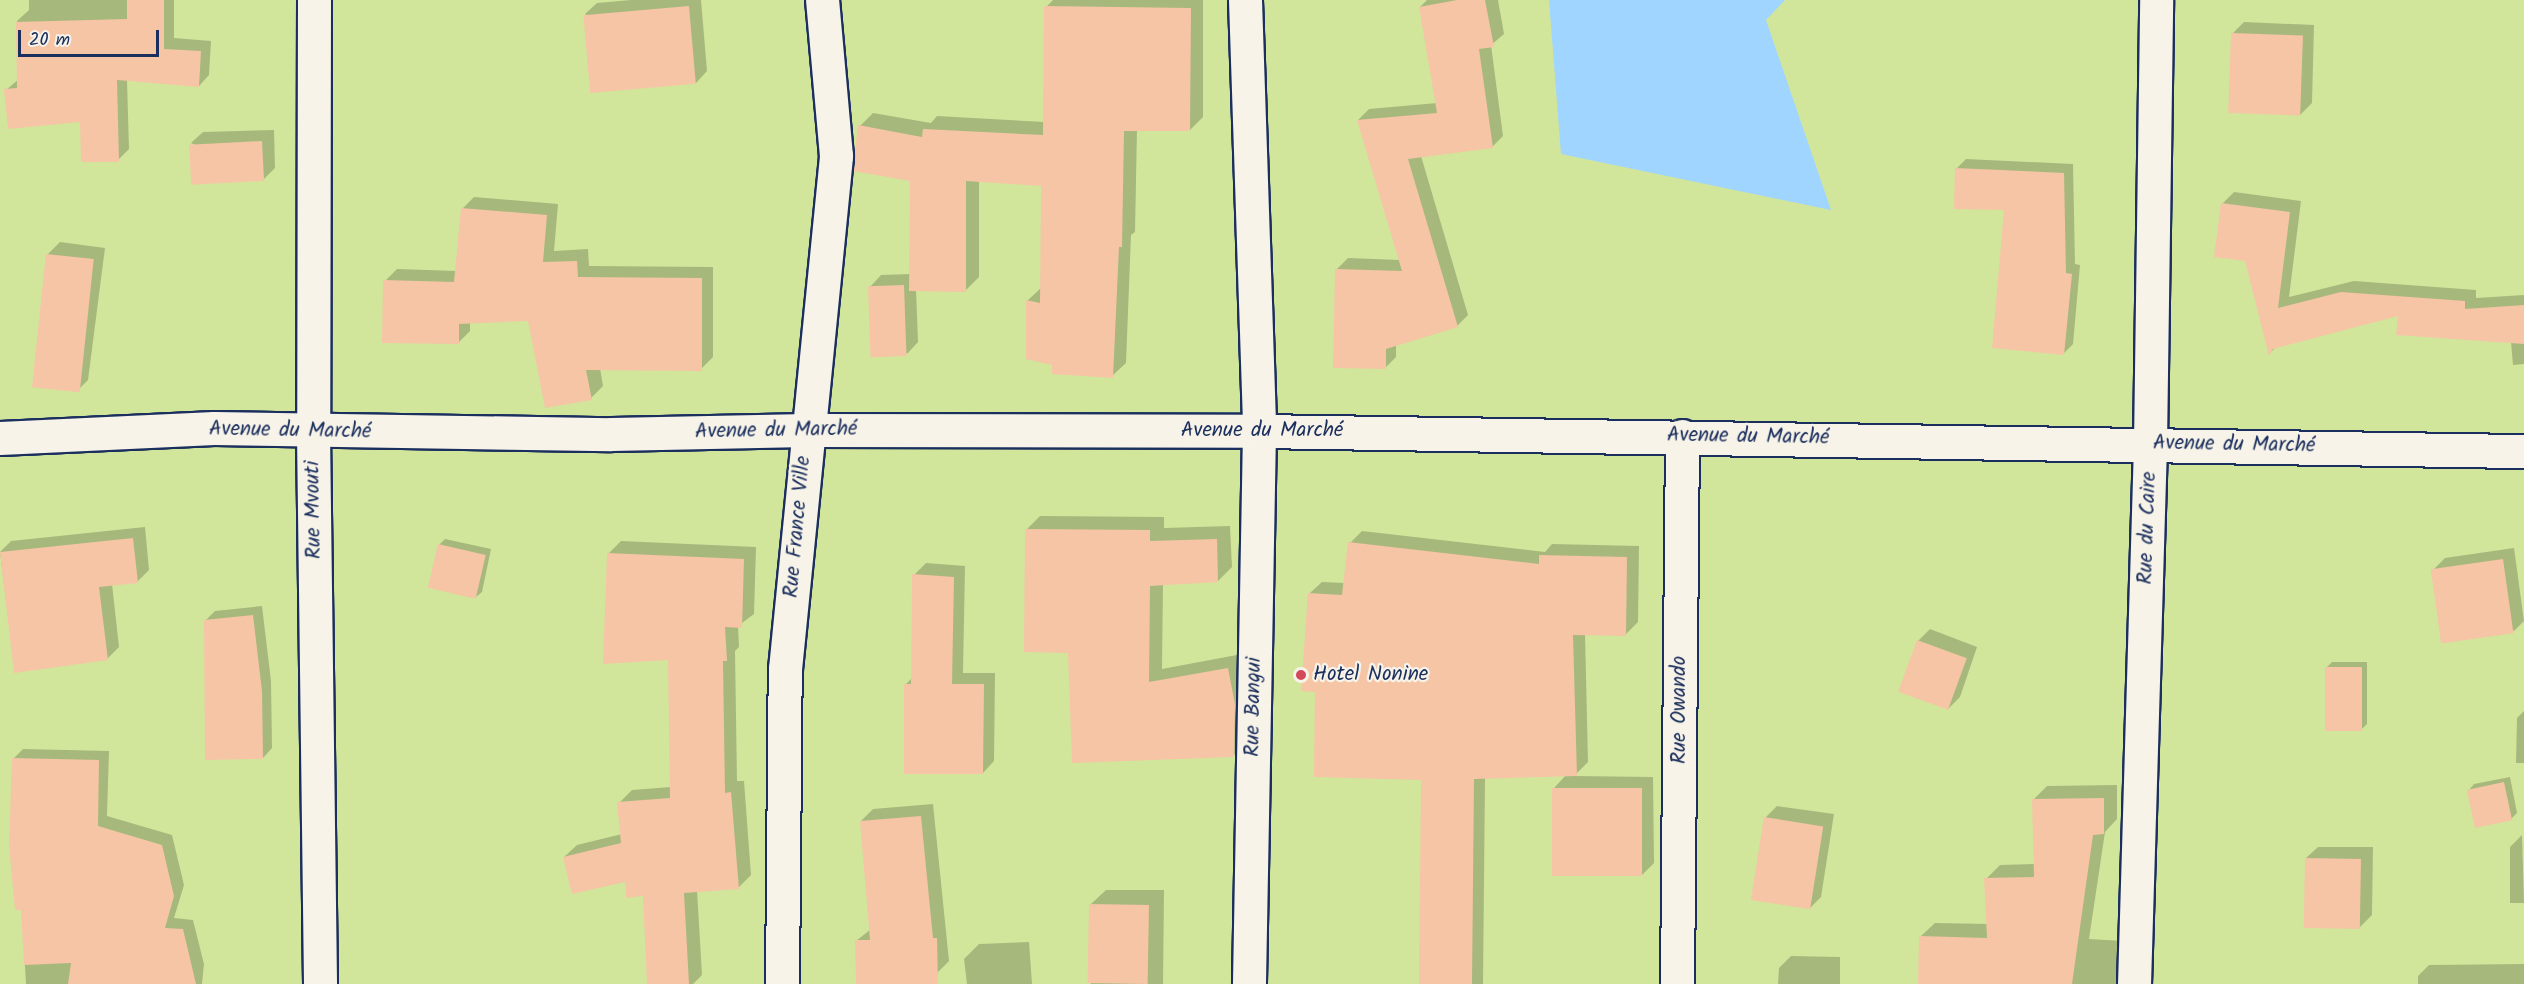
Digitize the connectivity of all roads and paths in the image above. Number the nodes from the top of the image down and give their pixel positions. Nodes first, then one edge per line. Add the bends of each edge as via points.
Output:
1 (314, 0) edge
2 (822, 0) edge
3 (1245, 0) edge
4 (2156, 0) edge
5 (807, 430) junction
6 (1259, 431) junction
7 (313, 432) junction
8 (1682, 436) junction
9 (0, 438) edge
10 (2150, 444) junction
11 (2524, 451) edge
12 (320, 984) edge
13 (782, 984) edge
14 (1249, 984) edge
15 (1677, 984) edge
16 (2134, 984) edge

1 - 7 street, Rue Mvouti
2 - 5 street, Rue France Ville via 836,156
3 - 6 street, Rue Bangui
4 - 10 street, Rue du Caire
5 - 6 street, Avenue du Marché
5 - 7 street, Avenue du Marché via 611,434
5 - 13 street, Rue France Ville via 785,669
6 - 8 street, Avenue du Marché
6 - 14 street, Rue Bangui
7 - 9 street, Avenue du Marché via 214,429
7 - 12 street, Rue Mvouti
8 - 10 street, Avenue du Marché
8 - 15 street, Rue Owando
10 - 11 street, Avenue du Marché
10 - 16 street, Rue du Caire

